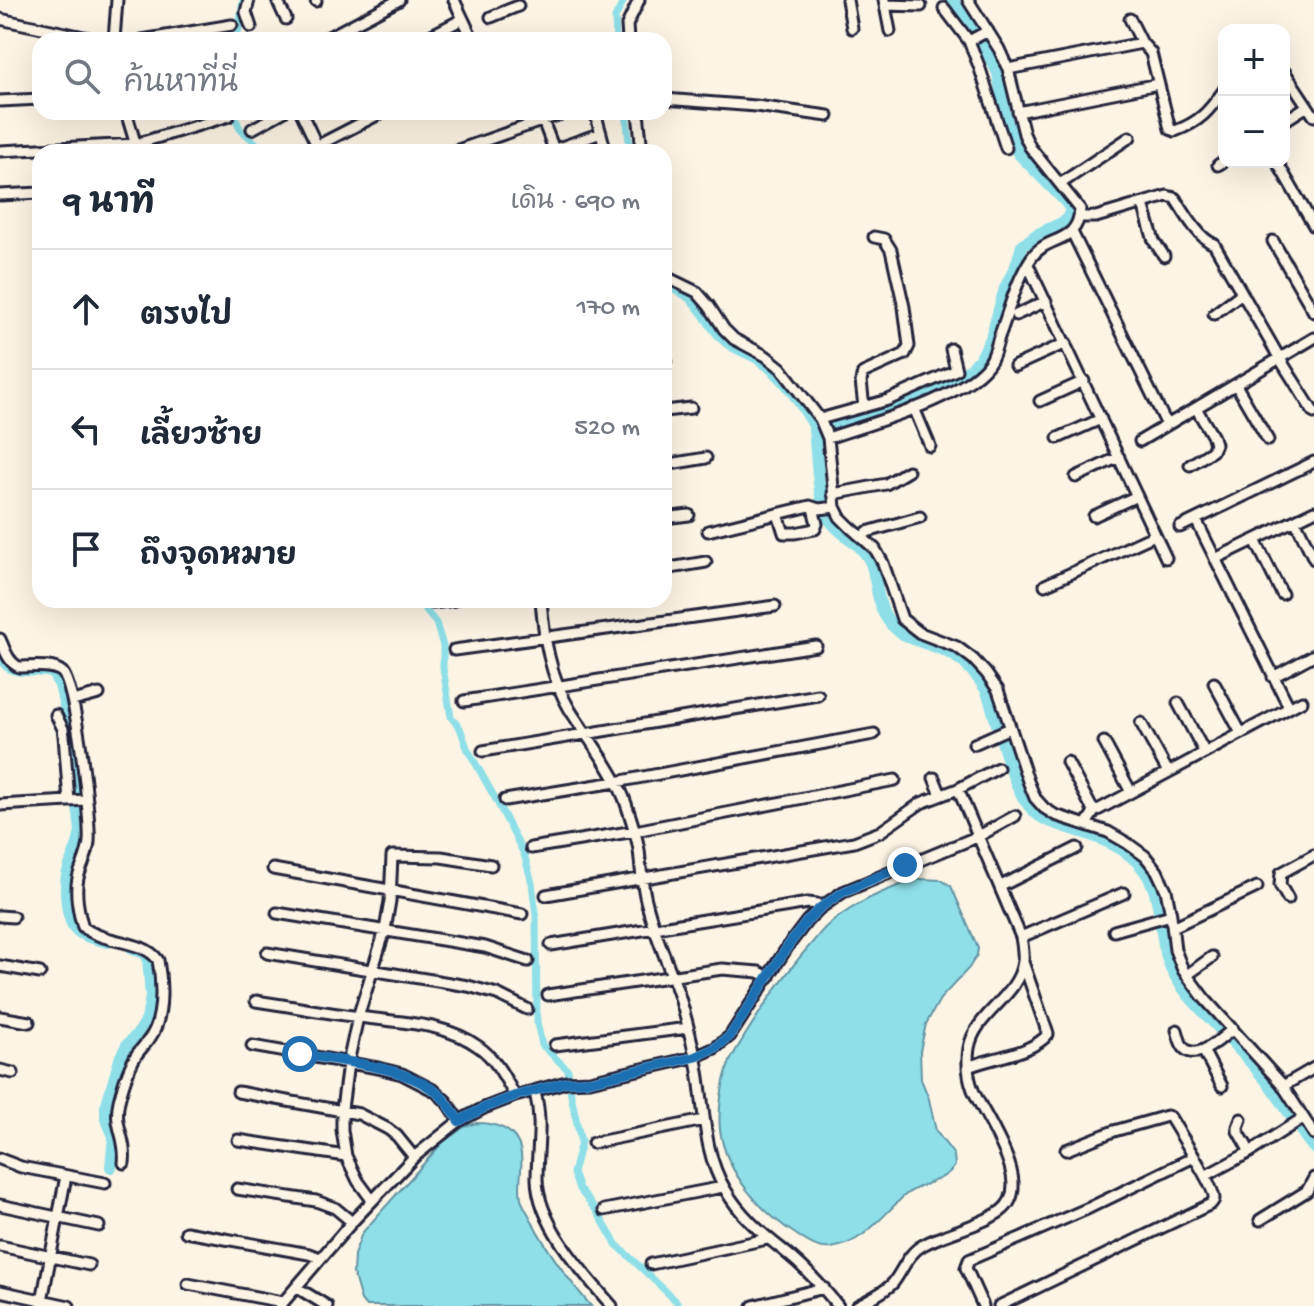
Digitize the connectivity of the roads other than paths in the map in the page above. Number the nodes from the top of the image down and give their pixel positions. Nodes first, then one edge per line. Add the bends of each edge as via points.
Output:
1 (117, 0) edge
2 (249, 0) edge
3 (277, 0) edge
4 (399, 0) edge
5 (454, 0) edge
6 (639, 0) edge
7 (847, 0) edge
8 (968, 0) edge
9 (885, 3) edge
10 (518, 5) edge
11 (921, 6) dead end
12 (944, 8) dead end
13 (491, 17) dead end
14 (0, 19) edge
15 (286, 19) dead end
16 (463, 19) junction
17 (1130, 19) dead end
18 (232, 25) dead end
19 (251, 27) dead end
20 (852, 28) dead end
21 (890, 31) dead end
22 (61, 32) edge
23 (115, 32) edge
24 (190, 32) edge
25 (338, 32) edge
26 (438, 32) edge
27 (469, 32) edge
28 (627, 32) edge
29 (987, 32) junction
30 (970, 41) junction
31 (1142, 43) junction
32 (1008, 69) junction
33 (1290, 81) edge
34 (1158, 84) junction
35 (1220, 96) edge
36 (32, 99) edge
37 (672, 100) edge
38 (0, 101) edge
39 (1306, 107) junction
40 (1018, 112) junction
41 (828, 116) dead end
42 (1314, 116) edge
43 (1290, 117) edge
44 (128, 120) edge
45 (218, 120) edge
46 (268, 120) edge
47 (305, 120) edge
48 (369, 120) edge
49 (597, 120) edge
50 (639, 120) edge
51 (543, 121) joint
52 (252, 129) dead end
53 (601, 133) junction
54 (1130, 137) dead end
55 (136, 144) edge
56 (148, 144) edge
57 (317, 144) edge
58 (328, 144) edge
59 (475, 144) edge
60 (550, 144) edge
61 (571, 144) edge
62 (604, 144) edge
63 (641, 144) edge
64 (1006, 148) dead end
65 (32, 150) edge
66 (0, 151) edge
67 (1280, 168) edge
68 (1060, 184) junction
69 (32, 193) edge
70 (0, 195) edge
71 (1143, 204) junction
72 (1080, 217) junction
73 (1314, 226) edge
74 (1072, 232) junction
75 (874, 237) dead end
76 (1273, 241) dead end
77 (1164, 256) dead end
78 (1028, 265) junction
79 (672, 280) edge
80 (1242, 293) junction
81 (1046, 301) junction
82 (1314, 312) edge
83 (1214, 314) dead end
84 (1016, 315) dead end
85 (1314, 338) edge
86 (1066, 343) junction
87 (951, 349) dead end
88 (1280, 359) junction
89 (1015, 366) dead end
90 (1084, 381) junction
91 (1236, 385) junction
92 (1040, 401) dead end
93 (864, 407) junction
94 (691, 408) dead end
95 (914, 408) junction
96 (1196, 408) junction
97 (672, 410) edge
98 (1314, 413) edge
99 (1101, 419) junction
100 (1167, 425) junction
101 (824, 428) junction
102 (1058, 438) dead end
103 (1268, 440) dead end
104 (1140, 441) dead end
105 (930, 446) dead end
106 (1119, 457) junction
107 (706, 458) dead end
108 (1314, 462) edge
109 (672, 464) edge
110 (1190, 465) dead end
111 (908, 471) dead end
112 (1076, 477) dead end
113 (833, 494) junction
114 (1137, 496) junction
115 (823, 508) junction
116 (1314, 511) edge
117 (778, 514) junction
118 (689, 515) dead end
119 (1094, 516) dead end
120 (672, 517) edge
121 (920, 517) dead end
122 (1196, 520) junction
123 (1295, 520) junction
124 (1180, 527) dead end
125 (708, 531) dead end
126 (1155, 535) junction
127 (863, 537) junction
128 (1255, 540) junction
129 (1166, 558) dead end
130 (1215, 559) junction
131 (1314, 559) edge
132 (706, 562) dead end
133 (672, 568) edge
134 (1045, 585) dead end
135 (1282, 594) dead end
136 (775, 606) dead end
137 (542, 608) edge
138 (545, 638) junction
139 (0, 639) edge
140 (816, 646) dead end
141 (454, 650) dead end
142 (1314, 655) edge
143 (1273, 677) junction
144 (1214, 683) dead end
145 (558, 686) junction
146 (99, 694) dead end
147 (818, 695) dead end
148 (73, 701) junction
149 (464, 701) dead end
150 (1302, 701) dead end
151 (1178, 703) dead end
152 (1289, 707) junction
153 (56, 715) dead end
154 (1141, 723) dead end
155 (1009, 728) junction
156 (1241, 733) junction
157 (587, 734) junction
158 (874, 734) dead end
159 (1104, 742) dead end
160 (974, 744) dead end
161 (483, 751) dead end
162 (1205, 753) junction
163 (1067, 762) dead end
164 (998, 768) dead end
165 (1168, 772) junction
166 (934, 778) dead end
167 (895, 780) dead end
168 (616, 782) junction
169 (958, 789) junction
170 (1131, 792) junction
171 (941, 795) junction
172 (505, 800) dead end
173 (77, 801) junction
174 (0, 805) edge
175 (1094, 812) junction
176 (1015, 816) dead end
177 (1086, 824) junction
178 (635, 831) junction
179 (979, 836) junction
180 (531, 848) dead end
181 (1077, 848) dead end
182 (1314, 855) edge
183 (491, 865) dead end
184 (273, 869) dead end
185 (643, 879) junction
186 (1001, 886) junction
187 (1257, 887) dead end
188 (391, 890) junction
189 (1124, 893) dead end
190 (546, 895) dead end
191 (1288, 899) dead end
192 (820, 908) junction
193 (277, 913) dead end
194 (522, 914) dead end
195 (0, 916) edge
196 (1166, 916) junction
197 (13, 917) dead end
198 (1173, 927) junction
199 (654, 928) junction
200 (385, 930) junction
201 (1114, 931) dead end
202 (1021, 937) junction
203 (551, 945) dead end
204 (267, 953) dead end
205 (1212, 957) dead end
206 (528, 961) dead end
207 (1023, 962) junction
208 (0, 966) edge
209 (372, 970) junction
210 (40, 973) dead end
211 (1187, 975) junction
212 (672, 977) junction
213 (769, 977) junction
214 (548, 995) dead end
215 (256, 1001) dead end
216 (527, 1009) dead end
217 (0, 1017) edge
218 (358, 1017) junction
219 (29, 1022) dead end
220 (688, 1028) junction
221 (1177, 1030) dead end
222 (1232, 1030) junction
223 (555, 1045) dead end
224 (252, 1046) dead end
225 (1203, 1050) junction
226 (695, 1057) junction
227 (348, 1063) junction
228 (968, 1067) junction
229 (1314, 1068) edge
230 (0, 1070) edge
231 (13, 1073) dead end
232 (1222, 1086) dead end
233 (1283, 1086) junction
234 (238, 1092) dead end
235 (535, 1092) junction
236 (515, 1096) junction
237 (342, 1109) junction
238 (1241, 1119) dead end
239 (1302, 1119) junction
240 (704, 1120) junction
241 (459, 1121) junction
242 (1314, 1134) edge
243 (238, 1140) dead end
244 (593, 1143) dead end
245 (1066, 1150) dead end
246 (1250, 1152) junction
247 (346, 1156) junction
248 (414, 1157) junction
249 (1194, 1157) junction
250 (0, 1159) edge
251 (124, 1163) dead end
252 (66, 1176) junction
253 (1205, 1176) junction
254 (1314, 1178) edge
255 (105, 1183) dead end
256 (723, 1187) junction
257 (237, 1189) dead end
258 (372, 1200) junction
259 (0, 1205) edge
260 (604, 1210) dead end
261 (59, 1218) junction
262 (1260, 1220) dead end
263 (352, 1222) junction
264 (99, 1226) dead end
265 (186, 1232) dead end
266 (767, 1239) junction
267 (0, 1246) edge
268 (51, 1258) junction
269 (320, 1258) junction
270 (651, 1264) dead end
271 (89, 1265) dead end
272 (188, 1284) dead end
273 (296, 1287) junction
274 (824, 1288) junction
275 (0, 1291) edge
276 (42, 1303) edge
277 (281, 1304) edge
278 (69, 1306) edge
279 (327, 1306) edge
280 (612, 1306) edge
281 (753, 1306) edge
282 (838, 1306) edge
283 (857, 1306) edge
284 (983, 1306) edge
285 (999, 1306) edge

1 - 23 street
2 - 19 street
3 - 15 street
4 - 25 street
5 - 16 street
6 - 28 street
7 - 20 street
8 - 29 street
9 - 11 street
9 - 21 street
10 - 13 street
12 - 30 street
14 - 22 street
16 - 26 street
16 - 27 street
17 - 31 street
18 - 24 street
29 - 30 street
29 - 32 street
30 - 64 street
31 - 32 street
31 - 34 street via 1151,53
32 - 40 street
33 - 39 street
34 - 35 street via 1170,129 1175,131 1196,122
34 - 40 street
36 - 38 street
37 - 41 street
39 - 42 street
39 - 43 street
40 - 68 street via 1030,147
44 - 55 street
45 - 56 street
46 - 52 street
47 - 57 street
48 - 58 street
49 - 53 street
50 - 63 street
51 - 59 street
51 - 60 street
53 - 61 street
53 - 62 street
54 - 68 street
65 - 66 street
67 - 73 street
68 - 72 street via 1080,209
69 - 70 street
71 - 72 street
71 - 77 street
71 - 80 street via 1175,198 1189,221 1214,244
72 - 74 street
74 - 78 street via 1043,247
74 - 100 street
75 - 93 street via 884,239 891,250 909,346 905,354 863,373
76 - 82 street
78 - 81 street
78 - 95 street via 991,360 941,398
79 - 101 street via 697,292 734,339 781,368
80 - 83 street
80 - 88 street
81 - 84 street
81 - 86 street
85 - 88 street
86 - 89 street
86 - 90 street
87 - 93 street via 956,370
88 - 91 street
88 - 98 street
90 - 92 street
90 - 99 street
91 - 96 street
91 - 103 street
93 - 101 street
94 - 97 street
95 - 101 street
95 - 105 street
96 - 100 street
96 - 110 street via 1215,444
99 - 102 street
99 - 106 street
100 - 104 street
101 - 113 street
106 - 112 street
106 - 114 street
107 - 109 street
108 - 122 street
111 - 113 street via 886,484
113 - 115 street
114 - 119 street
114 - 126 street
115 - 117 street
115 - 117 street via 815,529 795,533 784,533
115 - 127 street
116 - 123 street
117 - 125 street
118 - 120 street
121 - 127 street
122 - 124 street
122 - 130 street
123 - 128 street
123 - 131 street
126 - 129 street
126 - 134 street
127 - 155 street via 883,563 902,619 973,659 998,690
128 - 130 street
128 - 135 street
130 - 143 street
132 - 133 street
136 - 138 street
137 - 138 street
138 - 141 street
138 - 145 street
139 - 148 street via 14,665 63,673
140 - 145 street
142 - 143 street
143 - 152 street
144 - 156 street
145 - 149 street
145 - 157 street
146 - 148 street
147 - 157 street
148 - 173 street via 78,725
150 - 152 street
151 - 162 street
152 - 156 street
153 - 173 street
154 - 165 street
155 - 160 street
155 - 177 street via 1035,798 1055,815
156 - 162 street
157 - 161 street
157 - 168 street
158 - 168 street
159 - 170 street
162 - 165 street
163 - 175 street
164 - 169 street
165 - 170 street
166 - 171 street
167 - 178 street
168 - 172 street
168 - 178 street
169 - 171 street
169 - 179 street
170 - 175 street
171 - 185 street via 854,842
173 - 174 street
173 - 251 street via 88,847 77,886 81,923 92,933 149,951 160,968 157,1023 131,1064 119,1101
175 - 177 street
176 - 179 street
177 - 196 street via 1145,856 1166,890
178 - 180 street
178 - 185 street
179 - 186 street
179 - 192 street via 843,892
181 - 186 street
182 - 191 street via 1281,873 1280,885
183 - 188 street via 392,856
184 - 188 street
185 - 190 street
185 - 199 street
186 - 202 street
187 - 198 street
188 - 194 street
188 - 200 street
189 - 202 street
192 - 199 street via 808,903
192 - 213 street
193 - 200 street
195 - 197 street
196 - 198 street
196 - 201 street
198 - 211 street via 1175,950
199 - 203 street
199 - 212 street
200 - 206 street via 485,947
200 - 209 street
202 - 207 street
204 - 209 street
205 - 211 street
207 - 228 street via 1009,992 973,1035
207 - 228 street via 1048,1034 1027,1048
208 - 210 street
209 - 216 street via 468,986
209 - 218 street
211 - 222 street
212 - 213 street via 722,969
212 - 214 street
212 - 220 street
213 - 226 street via 730,1036
215 - 218 street
217 - 219 street
218 - 227 street
218 - 236 street via 454,1034 499,1066
220 - 223 street
220 - 226 street
221 - 225 street via 1187,1051
222 - 225 street
222 - 233 street
224 - 227 street
225 - 232 street
226 - 235 street
226 - 240 street
227 - 237 street
227 - 241 street via 416,1080 446,1101
228 - 283 street via 972,1088 1011,1168 1011,1198 1002,1210 921,1246 890,1286
229 - 233 street
230 - 231 street
233 - 239 street
234 - 237 street
235 - 236 street
235 - 280 street via 540,1110 537,1180 543,1207 576,1265
236 - 241 street
237 - 247 street
237 - 248 street via 388,1129
238 - 246 street via 1238,1131
239 - 242 street
239 - 246 street
240 - 244 street
240 - 256 street
241 - 248 street
243 - 247 street
245 - 249 street via 1167,1116
246 - 253 street
247 - 258 street
248 - 258 street
249 - 253 street
249 - 284 street via 969,1260 966,1268
250 - 252 street
252 - 255 street
252 - 261 street
253 - 285 street via 1214,1195 1211,1204
254 - 262 street via 1307,1191
256 - 260 street
256 - 266 street
257 - 263 street via 316,1201
258 - 263 street
259 - 261 street
261 - 264 street
261 - 268 street
263 - 269 street
265 - 269 street
266 - 270 street
266 - 274 street
267 - 268 street
268 - 271 street
268 - 276 street
269 - 273 street
272 - 277 street
273 - 277 street
273 - 279 street
274 - 281 street
274 - 282 street
275 - 276 street
276 - 278 street

